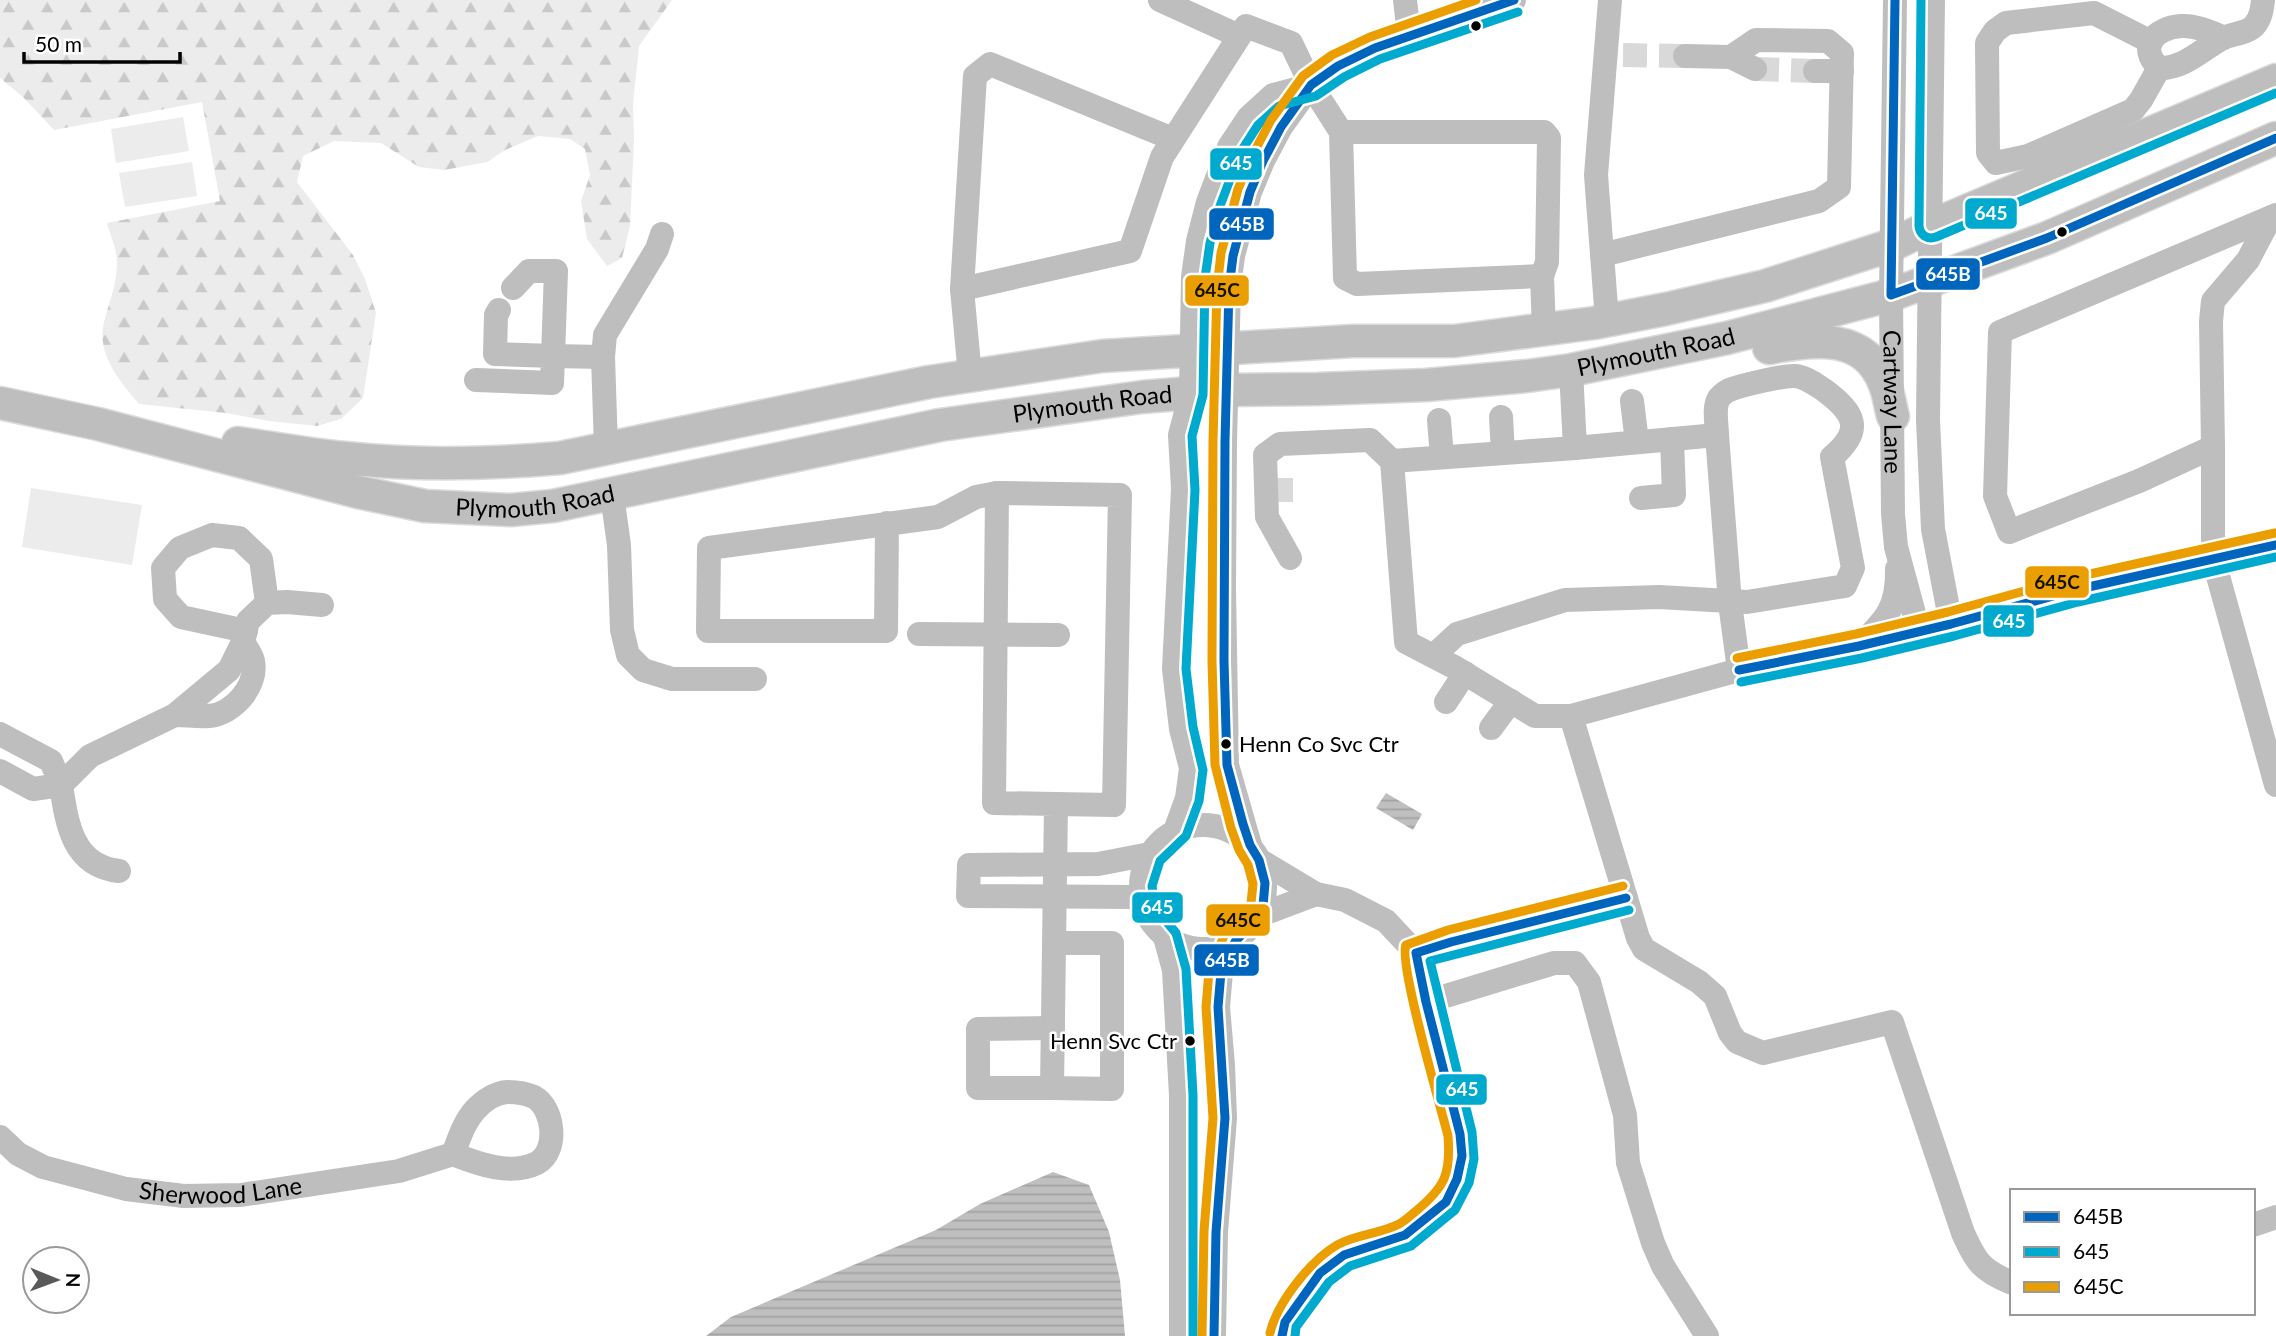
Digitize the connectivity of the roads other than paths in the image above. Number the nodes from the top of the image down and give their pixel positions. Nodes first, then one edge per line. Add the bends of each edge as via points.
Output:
1 (1160, 0) edge
2 (1405, 0) edge
3 (1514, 0) edge
4 (1610, 0) edge
5 (1895, 0) edge
6 (1933, 0) edge
7 (2263, 0) edge
8 (1409, 35) junction
9 (1239, 36) junction
10 (2224, 38) junction
11 (2151, 41) junction
12 (1685, 56) tunnel mouth
13 (1731, 57) junction
14 (2159, 68) junction
15 (1755, 69) tunnel mouth
16 (1815, 71) tunnel mouth
17 (1842, 71) junction
18 (2276, 80) edge
19 (1311, 85) junction
20 (1340, 132) junction
21 (2276, 138) edge
22 (1173, 139) junction
23 (2273, 216) edge
24 (1931, 226) junction
25 (662, 234) dead end
26 (1892, 245) junction
27 (1602, 255) junction
28 (1542, 275) junction
29 (1928, 280) junction
30 (513, 288) dead end
31 (962, 289) junction
32 (1891, 295) junction
33 (499, 310) dead end
34 (1607, 320) junction
35 (1544, 331) junction
36 (1228, 348) junction
37 (1192, 350) junction
38 (552, 356) junction
39 (603, 357) junction
40 (1571, 370) junction
41 (970, 376) junction
42 (476, 380) dead end
43 (1227, 390) junction
44 (1191, 393) junction
45 (1632, 401) dead end
46 (0, 403) edge
47 (1893, 416) junction
48 (1501, 417) dead end
49 (1439, 420) dead end
50 (98, 424) junction
51 (1717, 435) junction
52 (1672, 439) junction
53 (1637, 442) junction
54 (1279, 444) junction
55 (2213, 447) junction
56 (606, 448) junction
57 (1575, 448) junction
58 (1503, 453) junction
59 (1441, 457) junction
60 (1392, 461) junction
61 (997, 493) junction
62 (612, 495) junction
63 (1641, 498) dead end
64 (887, 523) junction
65 (1275, 531) junction
66 (2276, 545) edge
67 (1896, 547) junction
68 (1290, 558) dead end
69 (2213, 558) junction
70 (267, 603) junction
71 (1730, 603) junction
72 (322, 605) dead end
73 (1951, 624) junction
74 (1919, 632) junction
75 (919, 634) dead end
76 (996, 634) junction
77 (1058, 635) dead end
78 (244, 636) junction
79 (1859, 646) junction
80 (1433, 656) junction
81 (1739, 670) junction
82 (1465, 674) junction
83 (755, 679) dead end
84 (1510, 701) junction
85 (1446, 702) dead end
86 (1571, 716) junction
87 (1491, 728) dead end
88 (0, 734) edge
89 (0, 771) edge
90 (61, 785) junction
91 (2276, 785) edge
92 (1056, 804) junction
93 (1175, 831) junction
94 (1255, 853) junction
95 (1150, 854) junction
96 (1055, 865) junction
97 (120, 871) dead end
98 (1316, 894) junction
99 (1054, 896) junction
100 (1626, 898) junction
101 (1142, 903) junction
102 (1258, 916) junction
103 (1165, 937) junction
104 (1235, 942) junction
105 (1054, 943) junction
106 (1416, 953) junction
107 (1426, 1003) junction
108 (1053, 1028) junction
109 (1052, 1088) junction
110 (0, 1137) edge
111 (453, 1154) dead end
112 (2276, 1217) edge
113 (2255, 1224) edge
114 (2010, 1282) edge
115 (1181, 1336) edge
116 (1214, 1336) edge
117 (1282, 1336) edge
118 (1707, 1336) edge

1 - 9 street
2 - 8 street
3 - 8 street
4 - 27 street via 1615,55 1596,175
5 - 26 street, Cartway Lane
6 - 24 street, Cartway Lane
7 - 10 street via 2262,13 2253,27
8 - 19 street via 1338,66
9 - 19 street via 1246,26 1291,43
9 - 22 street
10 - 11 street via 2183,25 2162,30
10 - 14 street via 2169,69
11 - 14 street via 2150,60
11 - 14 street via 2094,13 2006,23 1987,43 1988,153 1996,163 2028,156 2133,110
12 - 13 street
13 - 15 street
13 - 17 street via 1756,40 1828,41 1842,53
16 - 17 street
17 - 27 street via 1839,187 1819,201
18 - 24 main road, Plymouth Road
19 - 20 street
19 - 36 street via 1281,127 1250,192 1233,256
19 - 37 street via 1273,95 1249,117 1229,146 1198,241
20 - 28 street via 1345,278 1357,284
20 - 28 street via 1544,132 1549,138 1547,262
21 - 29 main road, Plymouth Road via 2047,237
22 - 31 street via 1162,157 1130,251
22 - 31 street via 990,64 975,76
23 - 55 street via 2248,260 2213,301
23 - 55 street via 2000,332 1995,496 2009,532
24 - 26 main road, Plymouth Road
24 - 29 street, Cartway Lane
25 - 39 street via 605,335
26 - 32 street, Cartway Lane
26 - 34 main road, Plymouth Road via 1765,286
27 - 34 street
28 - 35 street
29 - 32 main road, Plymouth Road
29 - 73 street, Cartway Lane via 1933,529
30 - 38 street via 530,271 556,271
31 - 41 street
32 - 40 main road, Plymouth Road via 1790,323
32 - 47 street, Cartway Lane
33 - 38 street via 495,354
34 - 35 main road, Plymouth Road
35 - 36 main road, Plymouth Road via 1454,341
36 - 37 main road, Plymouth Road
36 - 43 street
37 - 41 main road, Plymouth Road via 1102,356
37 - 44 street
38 - 39 street
38 - 42 street via 552,383
39 - 56 street
40 - 43 main road, Plymouth Road via 1426,385
40 - 47 main road via 1630,375 1810,340 1836,343 1859,350 1874,365 1885,383
40 - 57 street
41 - 56 main road, Plymouth Road
43 - 44 main road, Plymouth Road
43 - 94 street via 1227,765
44 - 62 main road, Plymouth Road via 940,425
44 - 93 street via 1180,435 1183,489 1174,669 1191,768 1187,798
45 - 53 street
46 - 50 main road, Plymouth Road
47 - 67 street, Cartway Lane
48 - 58 street
49 - 59 street
50 - 56 main road, Plymouth Road via 346,459 519,462
50 - 62 main road, Plymouth Road via 425,506 511,510
51 - 52 street
51 - 71 street
51 - 71 street via 1716,410 1720,397 1730,389 1796,376 1840,403 1852,426 1846,444 1832,457 1853,568 1845,586
52 - 53 street
52 - 63 street via 1674,495
53 - 57 street
54 - 60 street via 1370,440
54 - 65 street via 1281,490
54 - 65 street via 1265,454 1267,517
55 - 69 street
56 - 62 main road
57 - 58 street
58 - 59 street
59 - 60 street
60 - 80 street via 1406,642
61 - 64 street via 976,497 938,517
61 - 76 street
61 - 92 street via 1121,495 1114,805
62 - 83 street via 628,655 643,670 672,679
64 - 64 street via 709,548 708,631 886,631
65 - 68 street
66 - 69 street
67 - 74 street, Cartway Lane
67 - 79 street via 1898,588 1892,611
69 - 73 street
69 - 91 street
70 - 72 street
70 - 78 street via 248,621
70 - 78 street via 261,559 239,538 212,536 180,548 163,568 165,599 181,617
71 - 80 street via 1659,597 1565,600 1457,634
71 - 81 street
73 - 74 street
74 - 79 street
75 - 76 street
76 - 77 street
76 - 92 street via 994,803
78 - 90 street via 229,670 175,715 90,756
79 - 81 street
80 - 82 street
81 - 86 street
82 - 84 street
82 - 85 street
84 - 86 street via 1535,716
84 - 87 street
86 - 100 street
88 - 90 street via 51,761
89 - 90 street via 33,789
90 - 97 street via 66,823 79,851 103,869
92 - 96 street
93 - 94 street via 1210,825 1231,830
93 - 95 street
94 - 98 street
94 - 102 street via 1264,871 1265,894
95 - 96 street via 1098,864
95 - 101 street via 1142,878
96 - 99 street
96 - 99 street via 969,865 968,896
98 - 102 street
98 - 106 street via 1345,900 1386,921
99 - 101 street via 1135,897
99 - 105 street
100 - 106 street
100 - 114 street via 1644,949 1715,996 1737,1042 1763,1053 1892,1022 1974,1258 1992,1275
101 - 103 street
102 - 104 street
103 - 104 street via 1199,950
103 - 115 street via 1174,970 1181,1095
104 - 116 street via 1221,972 1218,1007 1225,1118
105 - 108 street
105 - 109 street via 1112,943 1112,1089
106 - 107 street
107 - 117 street via 1461,1134 1457,1179 1446,1202 1405,1235 1344,1255 1320,1273 1284,1322
107 - 118 street via 1554,963 1575,963 1589,982 1625,1115 1628,1163 1653,1243
108 - 109 street
108 - 109 street via 978,1029 978,1088
110 - 111 street, Sherwood Lane via 18,1154 43,1167 126,1189 184,1196 241,1195 399,1171
112 - 113 street

